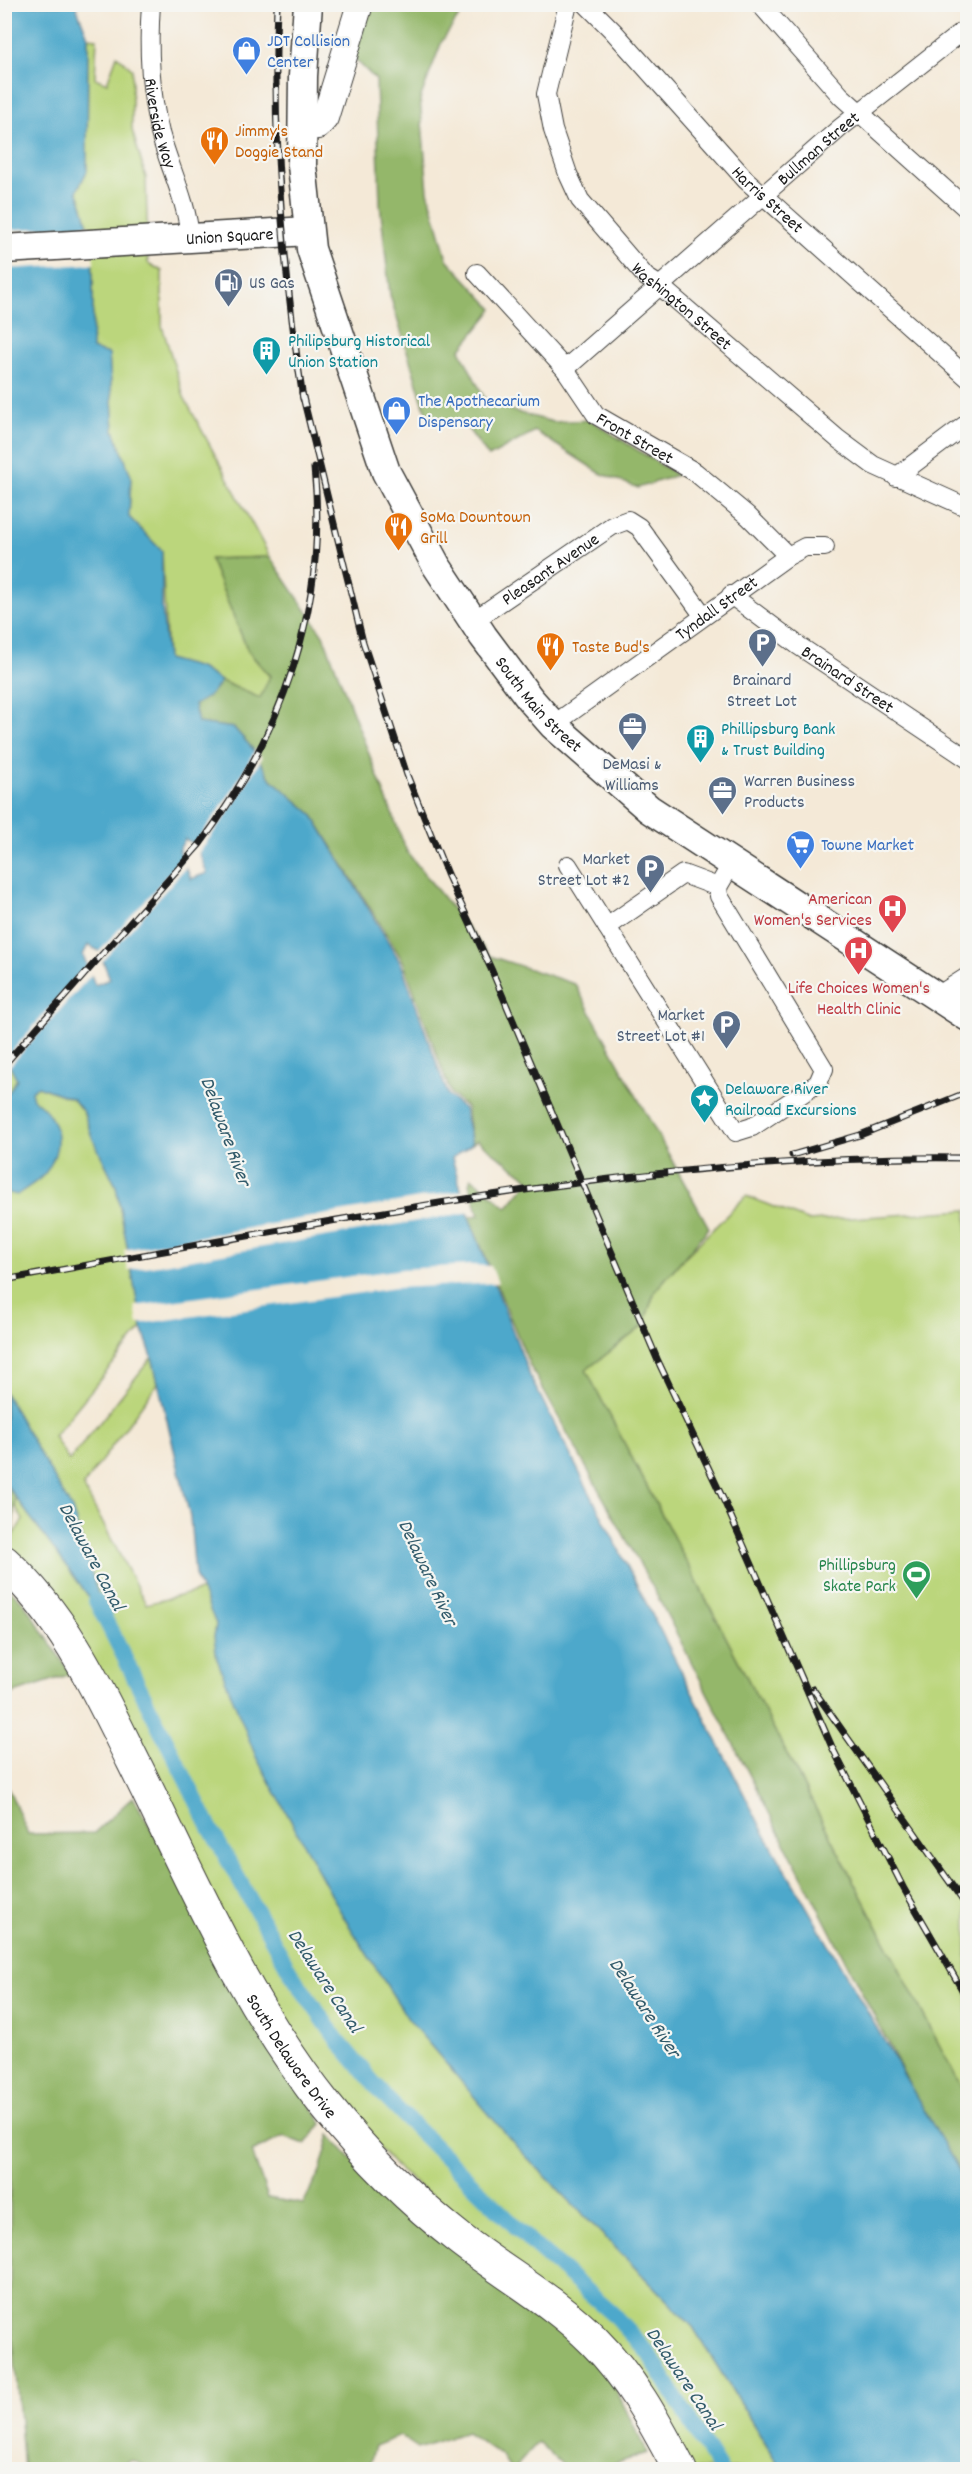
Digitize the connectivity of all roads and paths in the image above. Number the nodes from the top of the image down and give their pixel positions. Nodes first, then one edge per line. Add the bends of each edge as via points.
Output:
1 (151, 4) edge
2 (308, 4) edge
3 (360, 4) edge
4 (568, 4) edge
5 (586, 4) edge
6 (760, 4) edge
7 (968, 27) edge
8 (859, 112) junction
9 (302, 127) junction
10 (763, 196) junction
11 (968, 210) edge
12 (308, 231) junction
13 (190, 238) junction
14 (4, 249) edge
15 (477, 273) dead end
16 (660, 286) junction
17 (565, 369) junction
18 (968, 378) edge
19 (968, 423) edge
20 (896, 477) junction
21 (968, 508) edge
22 (825, 547) dead end
23 (788, 556) junction
24 (731, 595) junction
25 (703, 615) junction
26 (473, 621) junction
27 (554, 724) junction
28 (968, 759) edge
29 (732, 863) junction
30 (568, 865) dead end
31 (718, 887) junction
32 (607, 927) junction
33 (968, 981) edge
34 (940, 999) junction
35 (968, 1017) edge
36 (4, 1562) edge
37 (680, 2469) edge

1 - 13 street, Riverside Way via 154,99 160,132 188,214
2 - 9 main road, South Main Street
3 - 9 street via 325,118 318,126
4 - 16 street, Washington Street via 546,94 553,130 580,200 646,277
5 - 10 street, Harris Street
6 - 8 street
7 - 8 street, Bullman Street
8 - 10 street, Bullman Street
8 - 11 street
9 - 12 main road, South Main Street
10 - 16 street, Bullman Street
10 - 18 street, Harris Street
12 - 13 main road, Union Square
12 - 26 main road, South Main Street via 386,472 436,565
13 - 14 main road, Union Square
15 - 17 street, Front Street
16 - 17 street, Bullman Street
16 - 20 street, Washington Street via 838,440
17 - 23 street, Front Street via 596,415 695,472
19 - 20 street
20 - 21 street, Washington Street
22 - 23 street, Tyndall Street via 805,547
23 - 24 street, Tyndall Street
24 - 25 street, Tyndall Street
24 - 28 street, Brainard Street via 808,652
25 - 26 street, Pleasant Avenue via 639,527 628,520 612,526
25 - 27 street, Tyndall Street
26 - 27 main road, South Main Street via 530,699
27 - 29 main road, South Main Street via 649,809
29 - 31 street
29 - 34 main road, South Main Street
30 - 32 street
31 - 32 street via 683,874
31 - 32 street via 718,896 824,1069 818,1083 752,1127 736,1132
33 - 34 street
34 - 35 main road, South Main Street
36 - 37 highway, South Delaware Drive via 50,1611 85,1667 232,1959 269,2025 309,2083 361,2147 426,2211 592,2338 634,2387

